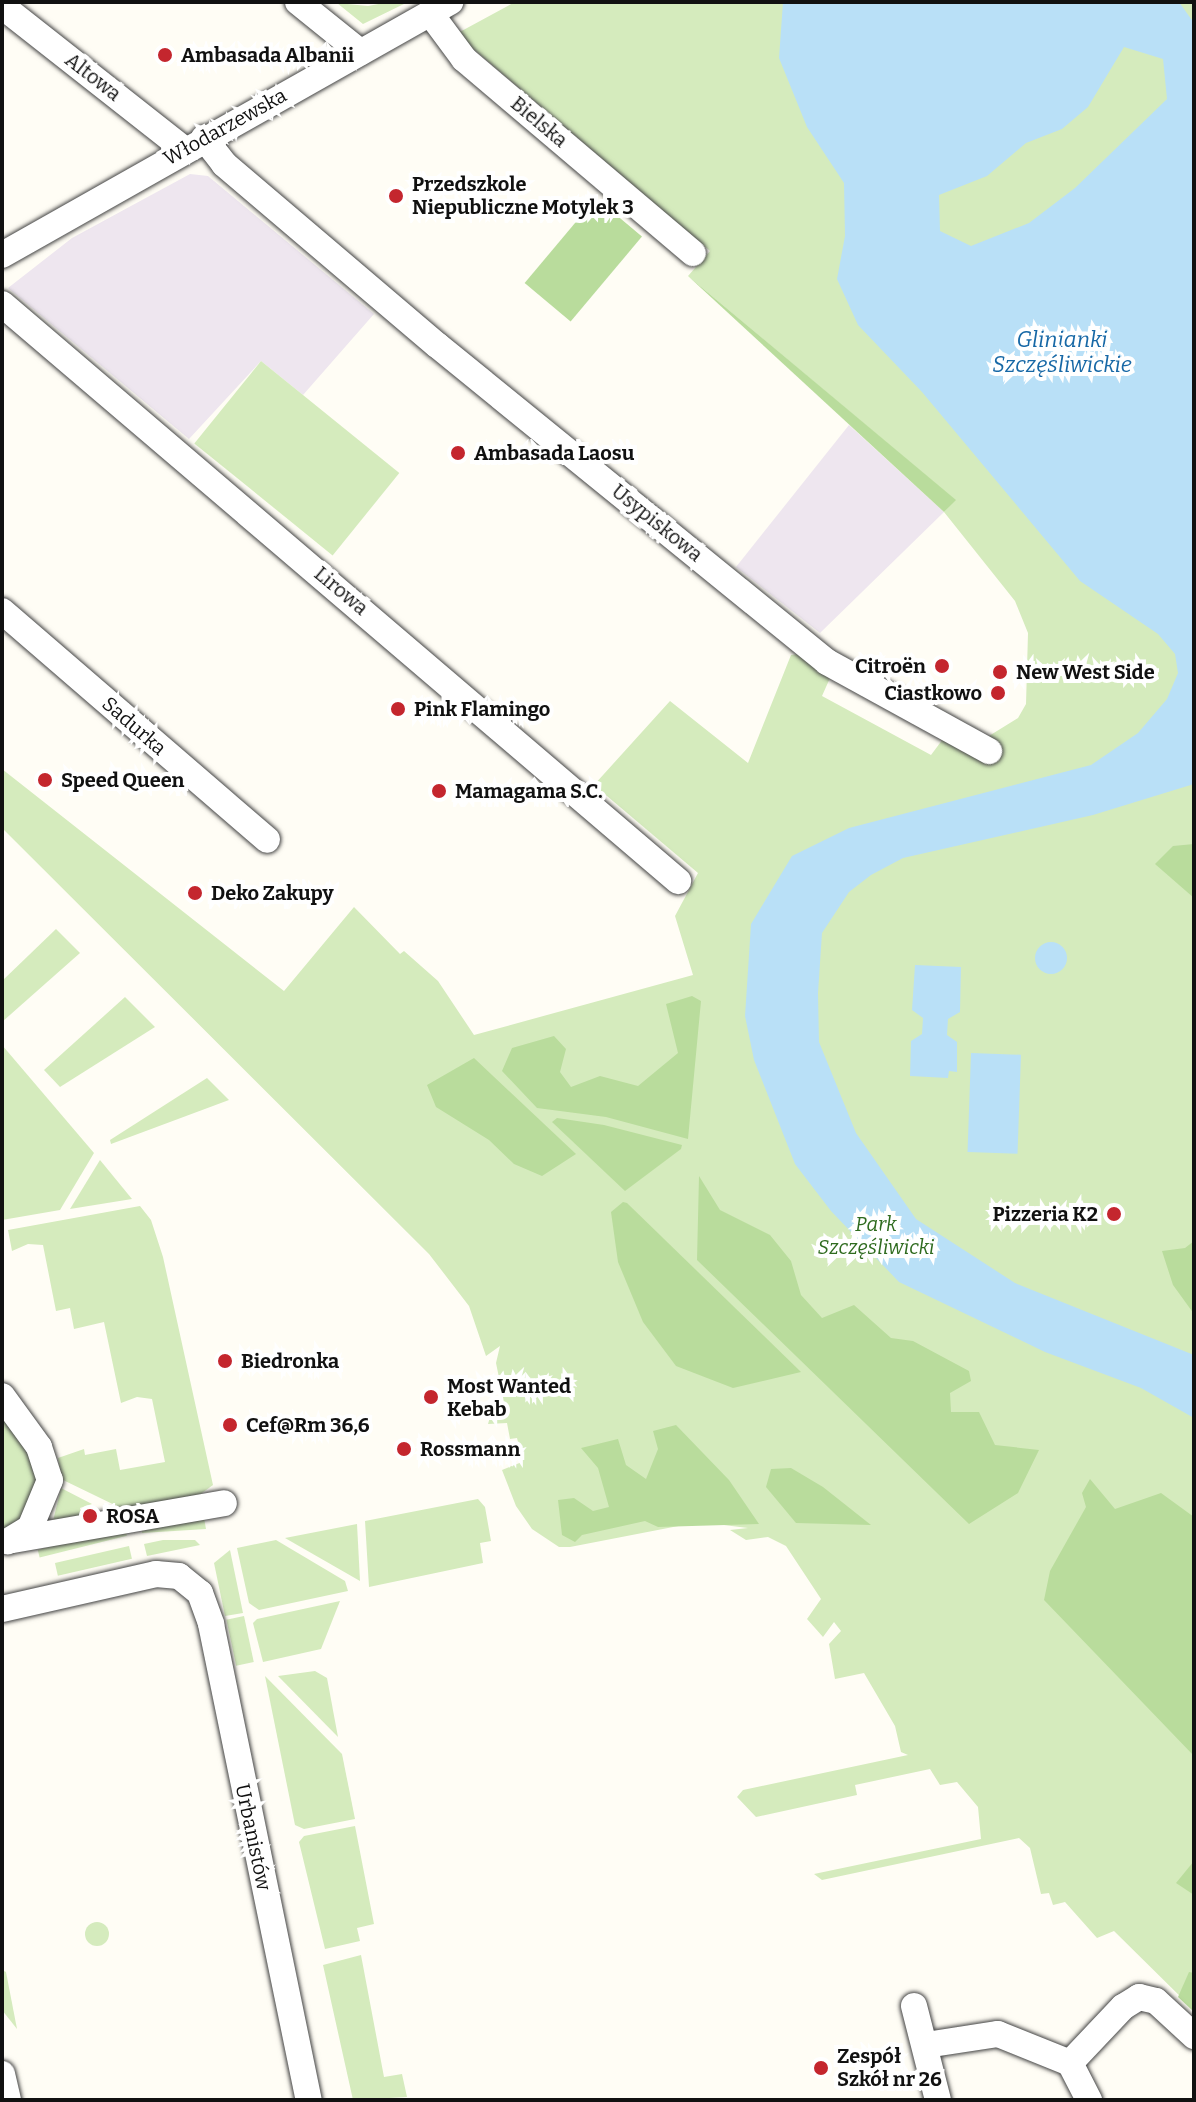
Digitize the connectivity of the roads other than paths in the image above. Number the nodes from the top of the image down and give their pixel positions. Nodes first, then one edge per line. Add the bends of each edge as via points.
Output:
1 (298, 2) edge
2 (2, 6) edge
3 (440, 8) edge
4 (360, 52) junction
5 (194, 143) junction
6 (693, 253) dead end
7 (2, 255) edge
8 (2, 304) edge
9 (2, 611) edge
10 (989, 751) dead end
11 (267, 840) dead end
12 (678, 881) dead end
13 (2, 1396) edge
14 (224, 1503) dead end
15 (7, 1542) edge
16 (2, 1609) edge
17 (914, 2006) dead end
18 (1194, 2036) edge
19 (926, 2045) junction
20 (1070, 2063) junction
21 (2, 2074) edge
22 (8, 2100) edge
23 (309, 2100) edge
24 (938, 2100) edge
25 (1089, 2100) edge

1 - 4 street
2 - 5 street, Altowa
3 - 4 street, Włodarzewska
3 - 6 street, Bielska via 464,59
4 - 5 street, Włodarzewska
5 - 7 street, Włodarzewska
5 - 10 street, Usypiskowa via 827,662
8 - 12 street, Lirowa
9 - 11 street, Sadurka
13 - 15 street via 39,1447 50,1480 38,1515
14 - 15 street
16 - 23 street, Urbanistów via 156,1574 187,1580 200,1593 211,1624
17 - 19 street
18 - 20 street via 1156,2001 1139,1997
19 - 20 street via 998,2034
19 - 24 street
20 - 25 street
21 - 22 street

